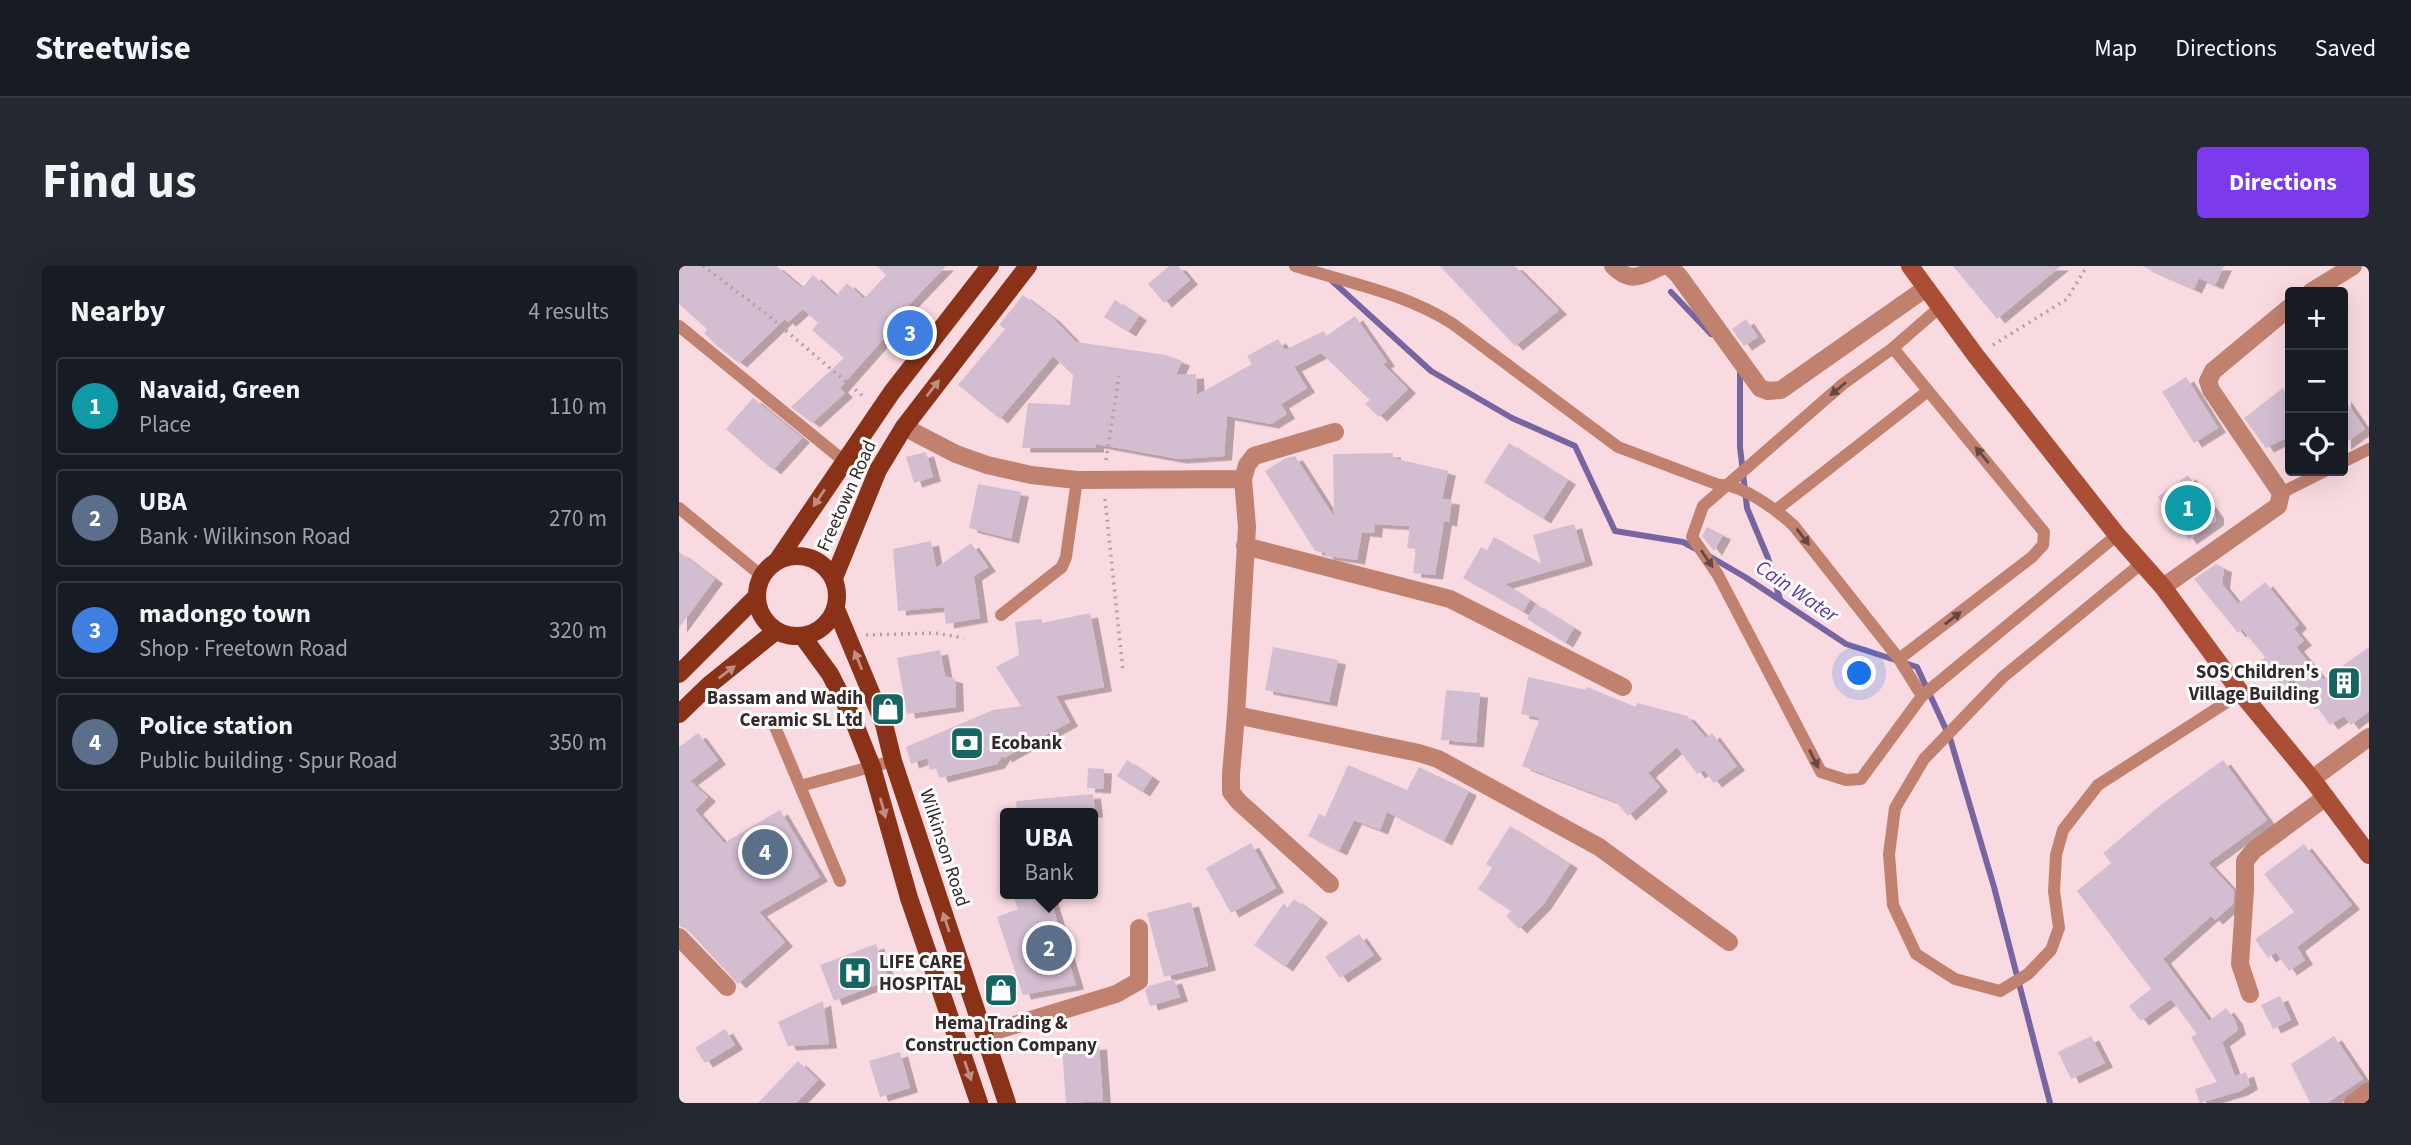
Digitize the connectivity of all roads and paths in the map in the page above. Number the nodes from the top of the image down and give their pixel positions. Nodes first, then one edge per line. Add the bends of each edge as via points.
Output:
1 (703, 266) edge
2 (990, 266) edge
3 (1028, 266) edge
4 (1295, 266) edge
5 (1613, 266) edge
6 (1663, 266) edge
7 (1669, 266) edge
8 (1910, 266) edge
9 (2087, 266) edge
10 (2353, 266) edge
11 (2319, 287) edge
12 (1926, 288) junction
13 (1940, 307) junction
14 (2285, 311) edge
15 (679, 326) edge
16 (1893, 348) junction
17 (1976, 356) junction
18 (1119, 376) dead end
19 (1928, 391) junction
20 (879, 411) junction
21 (904, 427) junction
22 (1335, 432) dead end
23 (2369, 449) edge
24 (2348, 460) edge
25 (844, 461) junction
26 (2315, 476) edge
27 (1103, 478) junction
28 (1244, 479) junction
29 (1077, 480) junction
30 (1728, 484) junction
31 (2281, 493) junction
32 (679, 508) edge
33 (1776, 510) junction
34 (2117, 535) junction
35 (1245, 546) junction
36 (777, 561) junction
37 (2142, 564) junction
38 (762, 576) junction
39 (834, 578) junction
40 (2163, 587) junction
41 (757, 596) junction
42 (836, 609) junction
43 (1001, 615) dead end
44 (776, 631) junction
45 (848, 635) junction
46 (803, 637) junction
47 (964, 638) dead end
48 (1899, 659) junction
49 (1123, 671) dead end
50 (679, 674) edge
51 (1623, 687) dead end
52 (2241, 693) junction
53 (1922, 696) junction
54 (679, 714) edge
55 (1236, 715) junction
56 (773, 723) dead end
57 (2369, 737) edge
58 (893, 761) junction
59 (872, 767) junction
60 (2312, 779) junction
61 (800, 786) junction
62 (2326, 797) junction
63 (2369, 855) edge
64 (841, 881) dead end
65 (1330, 884) dead end
66 (1139, 928) dead end
67 (679, 937) edge
68 (1729, 942) dead end
69 (727, 987) dead end
70 (2250, 994) dead end
71 (985, 1034) junction
72 (2369, 1091) edge
73 (979, 1103) edge
74 (1007, 1103) edge
75 (2353, 1103) edge

1 - 20 path
2 - 20 main road, Freetown Road
21 -> 3 main road, Freetown Road
4 - 30 lane via 1429,309 1618,447 1719,485
5 - 6 street via 1634,278
7 - 12 street via 1760,388 1769,391 1781,390
8 - 12 main road
9 - 17 path via 2067,299
10 - 11 street
12 - 13 main road
13 - 16 lane
13 - 17 main road
14 - 31 street via 2213,371 2209,381
15 - 25 lane
16 - 19 lane
16 -> 30 lane via 1843,384
17 - 34 main road
18 - 27 path
19 - 33 lane
48 -> 19 lane via 2043,545 2043,532
20 - 25 main road, Freetown Road
21 - 29 street via 987,465
21 - 39 main road, Freetown Road via 878,470
22 - 28 street via 1254,456
23 - 24 lane
25 -> 36 main road, Freetown Road
26 - 31 lane
27 - 28 street
27 - 29 street
27 - 49 path
28 - 35 street
29 - 43 lane via 1062,566
30 - 33 lane
30 -> 53 lane via 1703,506 1692,537 1718,575 1821,772 1846,780 1861,779
31 - 40 street via 2278,506
32 - 38 lane
33 -> 48 lane via 1794,526
34 - 37 main road
34 - 53 lane
35 - 51 street via 1450,599
35 - 55 street
36 - 38 main road
36 - 39 main road via 809,557 824,565
37 - 40 main road
37 - 52 lane via 2003,677 1924,759 1895,808 1889,854 1893,905 1916,954 1955,979 2000,992 2028,974 2051,950 2059,928 2054,891 2063,830 2098,785
38 - 41 main road
39 - 42 main road
40 - 52 main road
41 - 44 main road via 760,611
41 - 50 main road
42 - 45 main road, Wilkinson Road
42 - 46 main road via 820,630
44 - 46 main road
54 -> 44 main road
45 - 47 path via 935,633
58 -> 45 main road, Wilkinson Road via 884,724
46 - 59 main road via 830,674
48 - 53 lane
52 - 60 main road
55 - 65 street via 1231,792
55 - 68 street via 1438,760 1598,847
56 - 61 lane
57 - 60 street
58 - 59 lane
71 -> 58 main road, Wilkinson Road
59 - 61 lane
59 -> 73 main road via 909,898
60 - 62 main road
61 - 64 lane
62 - 63 main road
62 - 70 street via 2245,861 2240,964
66 - 71 street via 1139,981 1116,994
67 - 69 street
71 - 74 main road, Wilkinson Road
72 - 75 street

